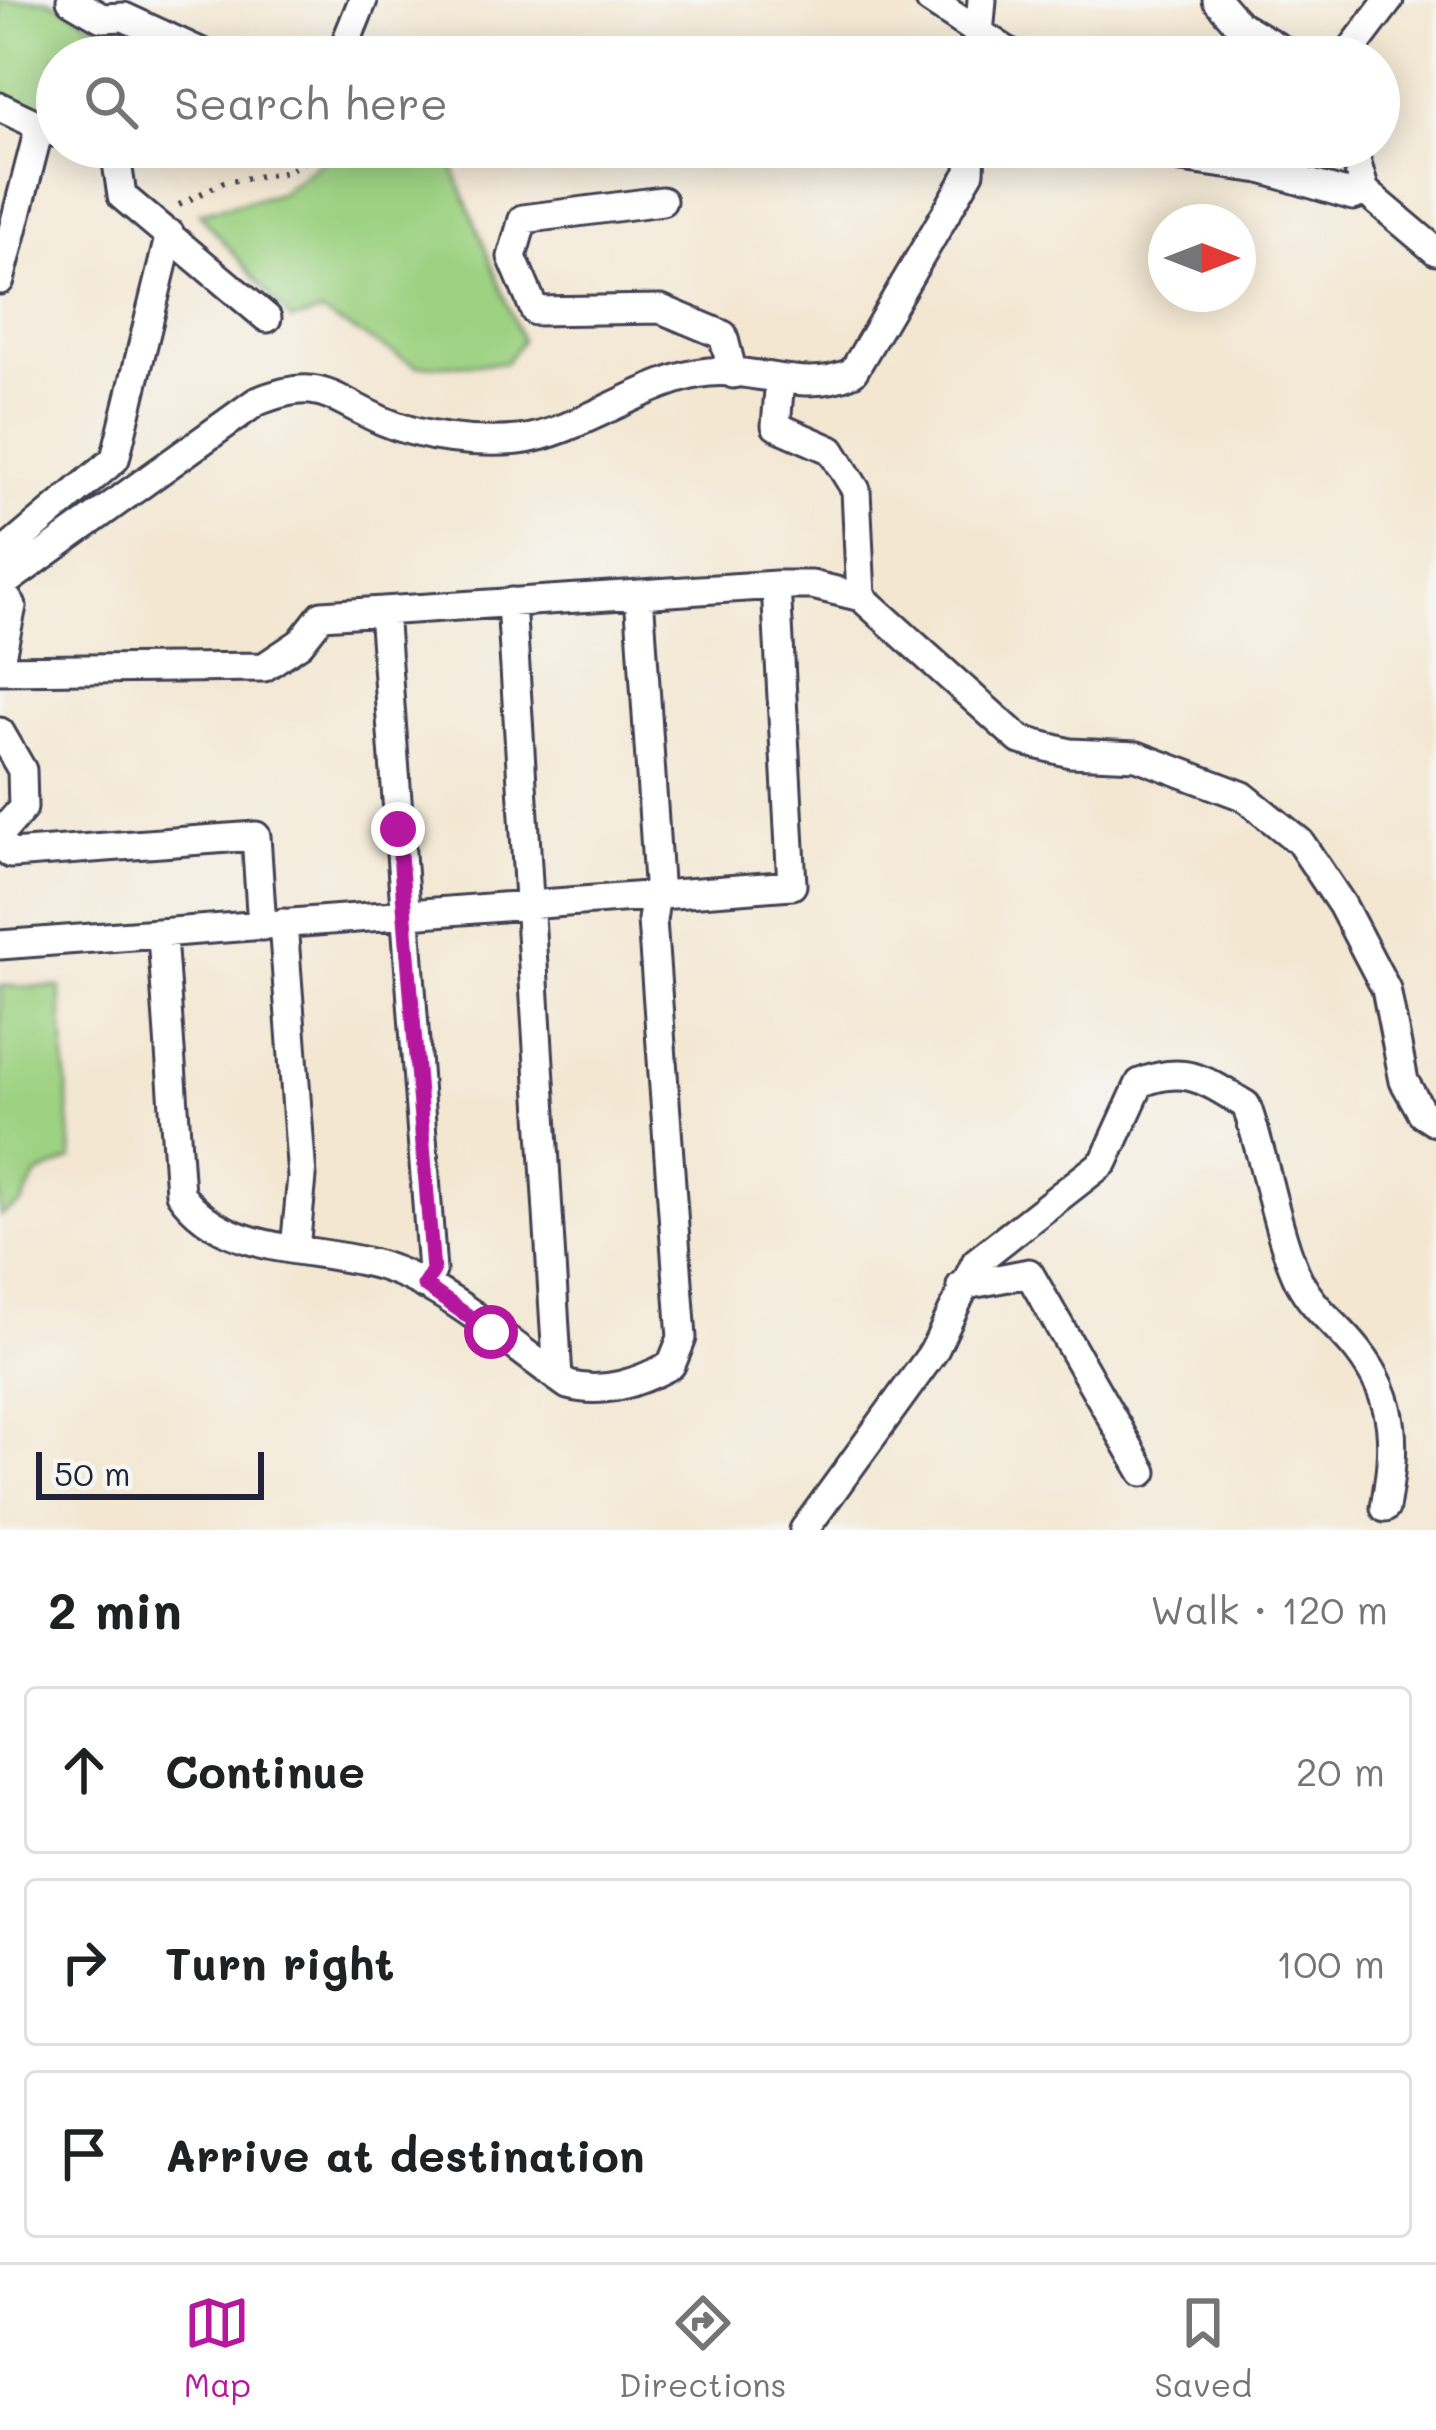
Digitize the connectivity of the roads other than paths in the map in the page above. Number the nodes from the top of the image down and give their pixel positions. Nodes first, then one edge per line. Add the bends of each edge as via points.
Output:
1 (71, 0) edge
2 (362, 0) edge
3 (930, 0) edge
4 (982, 0) edge
5 (1217, 0) edge
6 (1388, 0) edge
7 (165, 36) edge
8 (348, 36) edge
9 (968, 36) edge
10 (978, 36) edge
11 (1258, 36) edge
12 (1361, 36) edge
13 (0, 106) edge
14 (36, 125) edge
15 (36, 168) edge
16 (118, 168) edge
17 (970, 168) edge
18 (1254, 168) edge
19 (1358, 168) edge
20 (1365, 190) junction
21 (662, 200) dead end
22 (170, 234) junction
23 (1436, 251) edge
24 (0, 280) edge
25 (267, 318) dead end
26 (733, 374) junction
27 (780, 380) junction
28 (0, 556) edge
29 (776, 585) junction
30 (0, 588) edge
31 (639, 594) junction
32 (861, 598) junction
33 (511, 602) junction
34 (383, 611) junction
35 (0, 661) edge
36 (0, 670) edge
37 (0, 732) edge
38 (0, 834) edge
39 (0, 844) edge
40 (655, 896) junction
41 (530, 906) junction
42 (404, 916) junction
43 (273, 925) junction
44 (162, 936) junction
45 (0, 945) edge
46 (1436, 1122) edge
47 (295, 1249) junction
48 (424, 1285) junction
49 (962, 1286) junction
50 (558, 1378) junction
51 (1143, 1472) dead end
52 (1385, 1508) dead end
53 (804, 1530) edge

1 - 7 street
2 - 8 street
3 - 9 street
4 - 10 street
5 - 11 street
6 - 12 street
13 - 14 street
15 - 24 street
16 - 22 street via 122,196
17 - 27 street via 853,372 826,384
18 - 20 street via 1353,196
19 - 20 street
20 - 23 street
21 - 26 street via 524,218 512,257 535,311 661,309 723,335
22 - 25 street
22 - 28 street via 115,459
26 - 27 street
26 - 30 street via 707,372 521,440 433,436 385,422 323,388 292,387 256,401
27 - 32 street via 776,426 831,450 856,490
29 - 31 street
29 - 32 street
29 - 40 street via 792,885
30 - 35 street via 12,606
31 - 33 street
31 - 40 street
32 - 46 street via 1019,740 1070,753 1137,756 1243,796 1300,842 1386,989 1405,1081 1422,1114
33 - 34 street
33 - 41 street
34 - 36 street via 322,615 300,644 264,667
34 - 42 street
37 - 38 street via 22,770 23,808
39 - 43 street via 11,854 256,836
40 - 41 street
40 - 50 street via 682,1338 671,1365 640,1382 586,1390
41 - 42 street
41 - 50 street
42 - 43 street
42 - 48 street via 433,1271
43 - 44 street
43 - 47 street via 302,1178
44 - 45 street
44 - 47 street via 180,1193 196,1215 246,1240
47 - 48 street via 382,1266
48 - 50 street
49 - 51 street via 1029,1273
49 - 52 street via 976,1262 1104,1162 1140,1083 1168,1071 1203,1079 1246,1105 1298,1279 1358,1351 1382,1396 1396,1441
49 - 53 street via 934,1351

